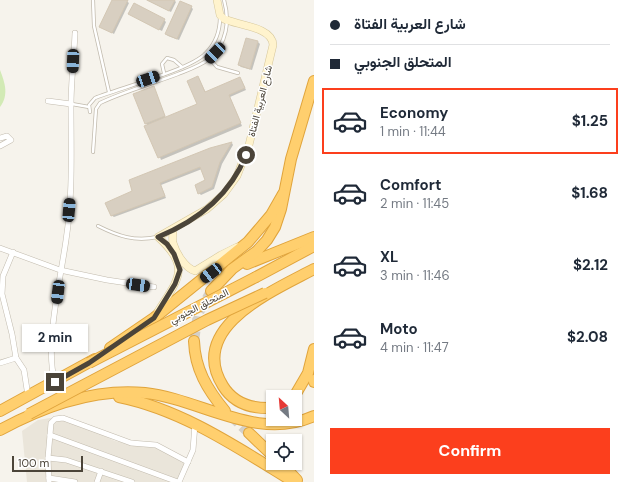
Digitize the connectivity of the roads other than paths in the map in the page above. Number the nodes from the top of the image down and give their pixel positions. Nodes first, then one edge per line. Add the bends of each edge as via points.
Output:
1 (93, 0) edge
2 (217, 0) edge
3 (224, 0) edge
4 (220, 15) junction
5 (228, 21) junction
6 (75, 33) dead end
7 (205, 54) junction
8 (209, 59) junction
9 (182, 67) junction
10 (164, 73) junction
11 (238, 73) dead end
12 (160, 74) junction
13 (163, 80) junction
14 (314, 81) edge
15 (109, 92) junction
16 (48, 101) dead end
17 (71, 104) junction
18 (89, 106) junction
19 (90, 112) dead end
20 (314, 116) edge
21 (0, 138) edge
22 (297, 140) junction
23 (0, 146) edge
24 (93, 152) dead end
25 (283, 194) junction
26 (98, 226) dead end
27 (173, 230) junction
28 (158, 237) junction
29 (314, 240) edge
30 (248, 242) junction
31 (0, 248) edge
32 (13, 252) junction
33 (176, 253) junction
34 (314, 269) edge
35 (60, 270) junction
36 (224, 276) junction
37 (154, 287) dead end
38 (211, 291) tunnel mouth
39 (265, 293) junction
40 (1, 294) edge
41 (154, 318) junction
42 (194, 341) tunnel mouth
43 (314, 349) edge
44 (16, 358) junction
45 (0, 362) edge
46 (89, 363) junction
47 (55, 382) junction
48 (298, 390) edge
49 (103, 393) junction
50 (28, 396) junction
51 (266, 409) edge
52 (225, 410) tunnel mouth
53 (0, 411) edge
54 (29, 414) junction
55 (314, 416) edge
56 (194, 424) junction
57 (0, 430) edge
58 (249, 433) tunnel mouth
59 (50, 435) junction
60 (266, 449) edge
61 (48, 458) junction
62 (188, 462) junction
63 (287, 470) edge
64 (101, 471) junction
65 (117, 479) edge
66 (49, 480) edge
67 (75, 482) edge
68 (97, 482) edge
69 (132, 482) edge
70 (178, 482) edge
71 (294, 482) edge
72 (298, 482) edge

1 - 15 lane via 94,26
2 - 4 street
3 - 5 lane
4 - 5 street, شارع العربية الفتاة
4 - 7 lane via 218,34
5 - 8 lane via 223,39
5 - 27 street, شارع العربية الفتاة via 265,32 273,42 249,145 237,176 224,194 207,209
6 - 17 street
7 - 8 lane
7 - 9 lane
8 - 11 lane via 222,70
8 - 13 lane
9 - 10 lane
9 - 10 lane via 167,58 162,64
10 - 12 lane
12 - 13 lane
12 - 15 lane
13 - 24 lane via 104,101 97,106
14 - 22 highway
15 - 18 lane via 95,98
16 - 17 street
17 - 18 lane
17 - 35 street via 72,173 66,240
18 - 19 lane
20 - 22 highway via 303,127
21 - 23 street via 7,136 11,140
22 - 25 highway via 290,159
25 - 30 highway via 271,215
25 - 36 highway via 278,220 267,240 257,252
26 - 28 lane via 116,236 132,239
27 - 28 street, شارع العربية الفتاة
27 - 33 street
28 - 33 street
29 - 36 highway via 275,252
29 - 46 highway, المتحلق الجنوبي, bridge
30 - 33 street via 195,272 186,266
30 - 41 highway
31 - 32 street
32 - 35 street
32 - 40 street via 3,276
33 - 41 street via 179,265 178,278
34 - 39 highway, المتحلق الجنوبي
35 - 37 street
35 - 47 street via 53,334 52,364
36 - 38 highway
39 - 51 highway via 224,329 214,354 219,380 226,391 248,406
39 - 54 highway, المتحلق الجنوبي, bridge via 206,320
40 - 44 street
41 - 46 highway
42 - 52 highway via 201,376
43 - 48 highway via 308,373
44 - 45 street
44 - 50 street via 24,370
46 - 47 highway, المتحلق الجنوبي
47 - 50 highway, المتحلق الجنوبي
49 - 54 highway
49 - 55 highway via 127,392 160,396 249,422 281,424
49 - 56 highway via 150,404
50 - 53 highway, المتحلق الجنوبي
54 - 57 highway, المتحلق الجنوبي
56 - 62 street via 193,450
56 - 71 highway
58 - 60 highway
59 - 61 street
59 - 62 street via 51,423 63,418 131,443 156,445
59 - 70 street
61 - 64 street via 62,459
61 - 66 street
62 - 70 street
63 - 72 highway
64 - 65 street
64 - 68 street
65 - 69 street
66 - 67 street

